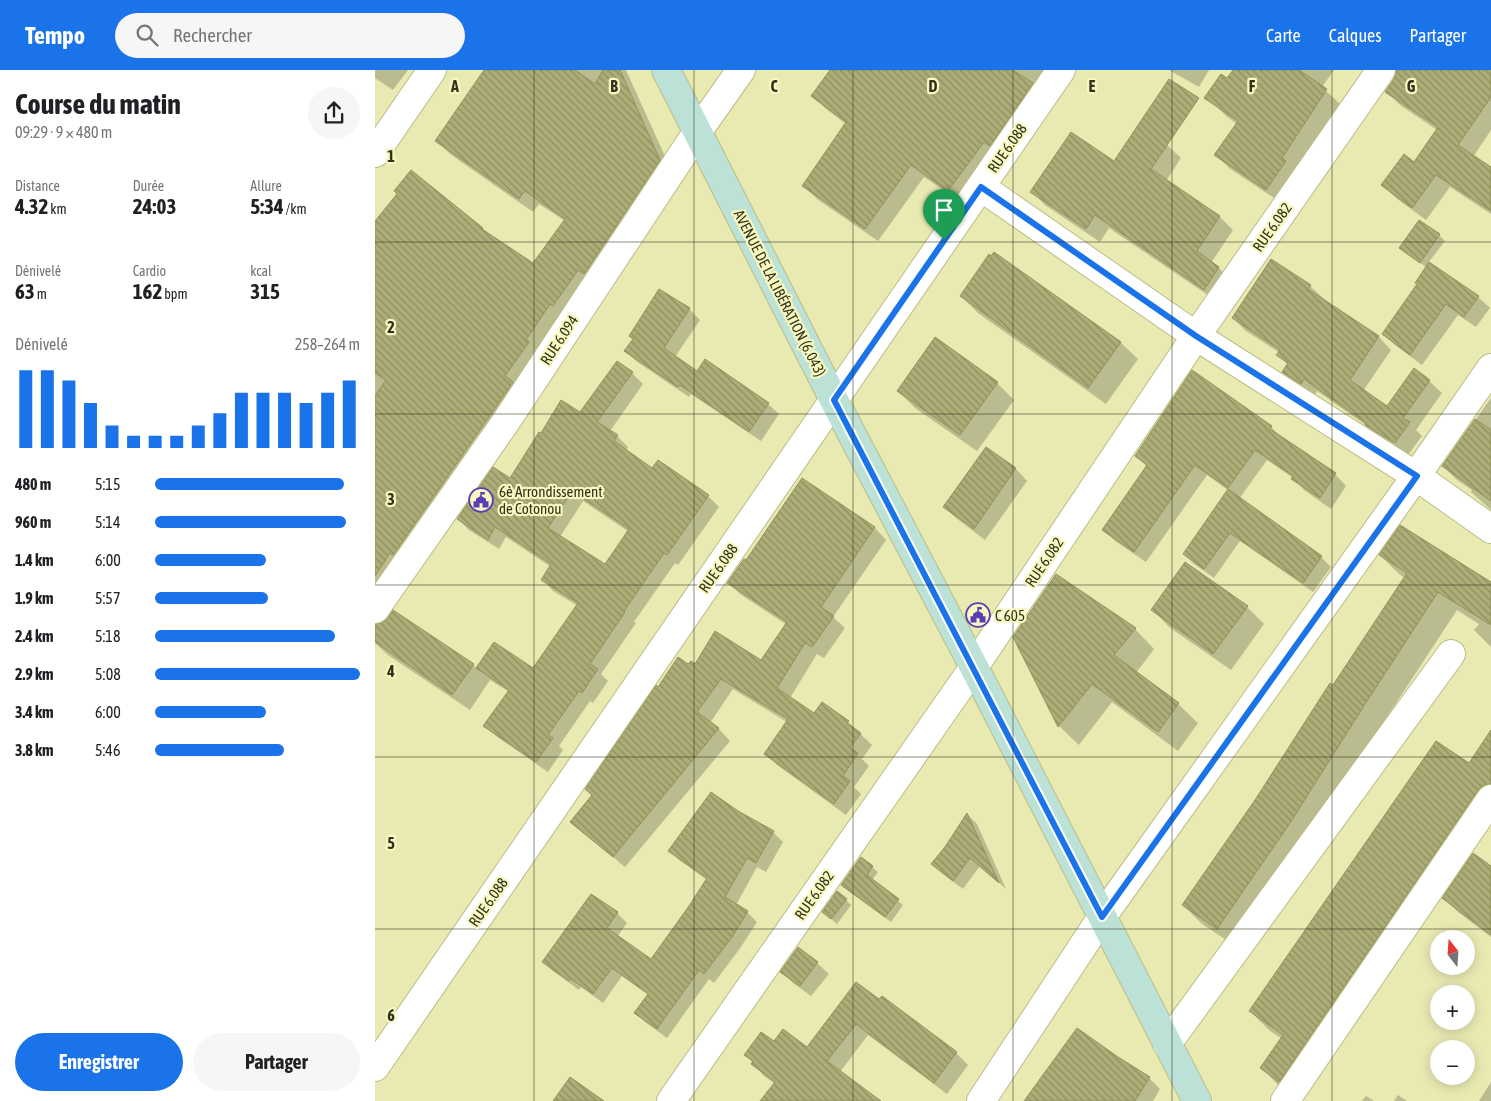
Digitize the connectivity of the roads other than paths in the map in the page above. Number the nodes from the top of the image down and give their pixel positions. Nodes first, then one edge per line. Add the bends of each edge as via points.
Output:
1 (432, 70) edge
2 (666, 70) edge
3 (741, 70) edge
4 (1061, 70) edge
5 (1381, 70) edge
6 (698, 131) junction
7 (375, 153) edge
8 (981, 187) junction
9 (1196, 336) junction
10 (1491, 368) edge
11 (834, 400) junction
12 (1417, 476) junction
13 (1491, 529) edge
14 (375, 609) edge
15 (1451, 654) dead end
16 (973, 667) junction
17 (1491, 799) edge
18 (1102, 917) junction
19 (1167, 1044) junction
20 (375, 1067) edge
21 (671, 1101) edge
22 (981, 1101) edge
23 (1197, 1101) edge
24 (1285, 1101) edge

1 - 7 street
2 - 6 main road, AVENUE DE LA LIBÉRATION (6.043)
3 - 6 street, RUE 6.094
4 - 8 street, RUE 6.088
5 - 9 street, RUE 6.082
6 - 11 main road, AVENUE DE LA LIBÉRATION (6.043)
6 - 14 street, RUE 6.094 via 507,420
8 - 9 street
8 - 11 street, RUE 6.088
9 - 12 street
9 - 16 street, RUE 6.082
10 - 12 street
11 - 16 main road, AVENUE DE LA LIBÉRATION (6.043)
11 - 20 street, RUE 6.088
12 - 13 street
12 - 18 street
15 - 19 street
16 - 18 main road, AVENUE DE LA LIBÉRATION (6.043)
16 - 21 street, RUE 6.082
17 - 24 street
18 - 19 main road, AVENUE DE LA LIBÉRATION (6.043)
18 - 22 street
19 - 23 main road, AVENUE DE LA LIBÉRATION (6.043)

